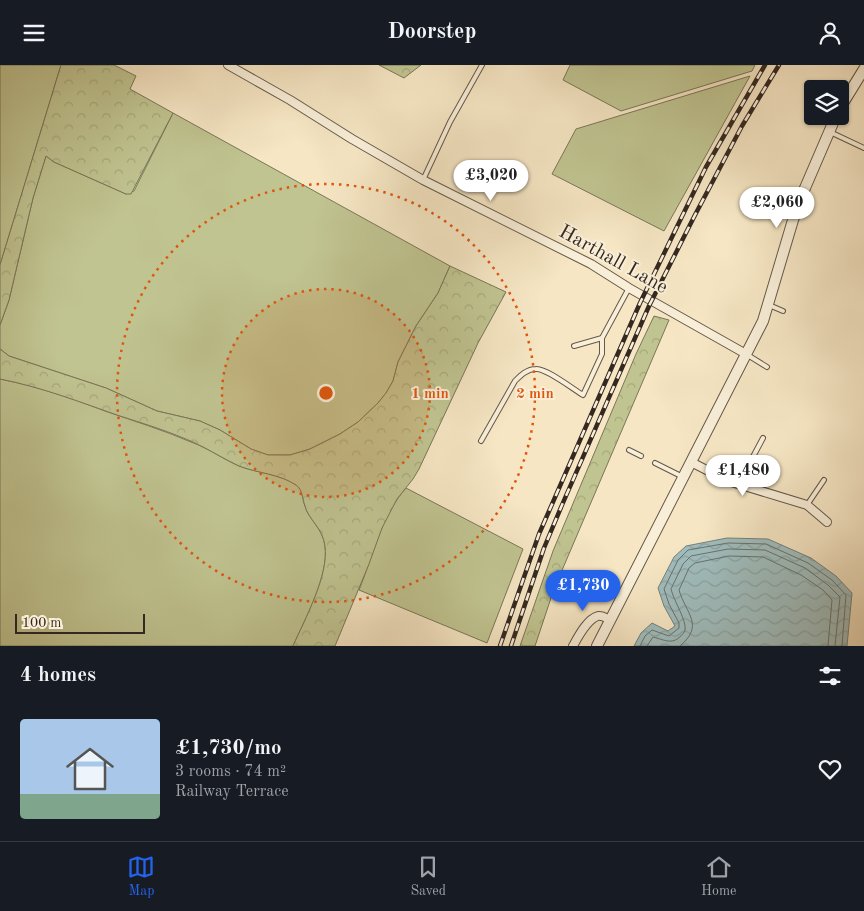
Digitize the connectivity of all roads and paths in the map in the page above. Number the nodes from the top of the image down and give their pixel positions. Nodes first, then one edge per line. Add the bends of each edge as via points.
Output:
1 (228, 65) edge
2 (482, 65) edge
3 (864, 69) edge
4 (849, 93) edge
5 (832, 125) edge
6 (829, 132) junction
7 (864, 148) edge
8 (423, 181) junction
9 (628, 289) junction
10 (769, 305) junction
11 (783, 311) dead end
12 (602, 338) junction
13 (574, 346) dead end
14 (746, 354) junction
15 (767, 367) dead end
16 (763, 439) dead end
17 (481, 441) dead end
18 (629, 450) dead end
19 (641, 456) dead end
20 (691, 462) junction
21 (655, 463) dead end
22 (683, 477) junction
23 (824, 480) dead end
24 (739, 483) junction
25 (806, 505) junction
26 (826, 522) dead end
27 (610, 620) junction
28 (573, 646) edge
29 (597, 646) edge

1 - 8 street, Harthall Lane
2 - 8 lane via 450,122
3 - 4 street
5 - 6 street
6 - 7 lane
6 - 10 street via 793,220
8 - 9 street, Harthall Lane via 591,264
9 - 12 lane
9 - 14 street, Harthall Lane
10 - 11 lane
10 - 14 street
12 - 13 lane
12 - 17 lane via 602,354 583,395 542,370 528,371 515,381
14 - 15 lane
14 - 20 street
16 - 24 lane
18 - 19 lane
20 - 22 street
20 - 24 street via 719,477
21 - 22 lane
22 - 27 street
23 - 25 lane
24 - 25 street
25 - 26 street
27 - 28 street via 602,616 591,620
27 - 29 street

